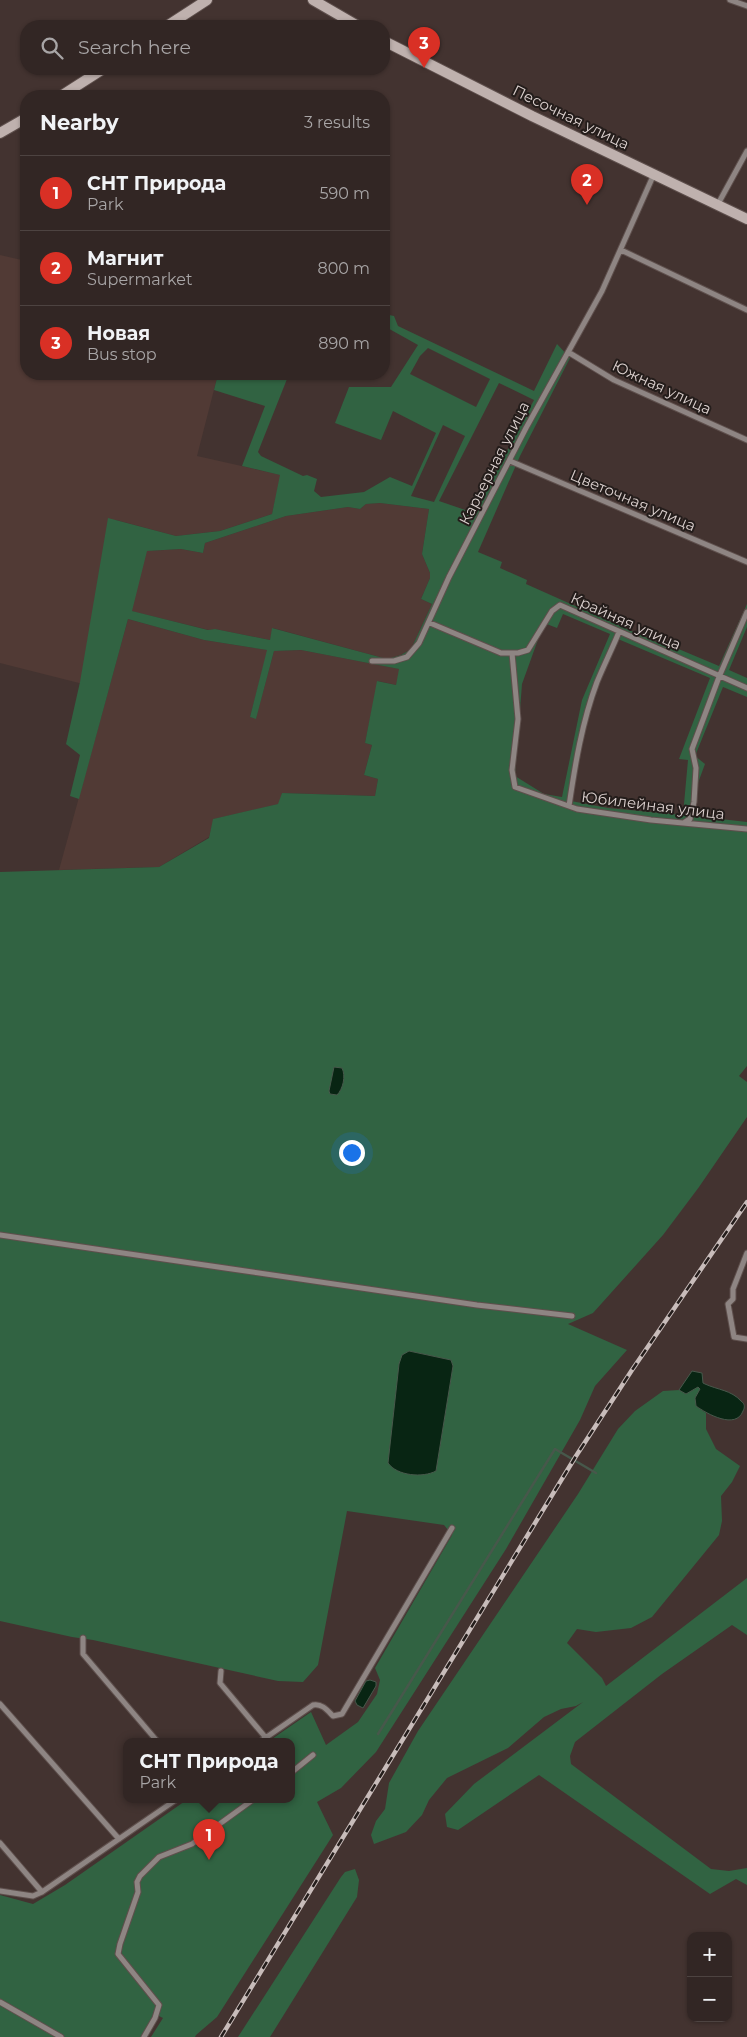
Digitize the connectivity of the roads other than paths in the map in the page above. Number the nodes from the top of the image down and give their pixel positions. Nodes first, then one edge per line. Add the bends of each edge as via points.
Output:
1 (207, 0) edge
2 (313, 0) edge
3 (730, 0) edge
4 (747, 6) edge
5 (176, 20) edge
6 (348, 20) edge
7 (390, 44) edge
8 (94, 75) edge
9 (70, 90) edge
10 (20, 121) edge
11 (0, 133) edge
12 (747, 151) edge
13 (654, 173) junction
14 (718, 204) junction
15 (747, 219) edge
16 (621, 250) junction
17 (747, 310) edge
18 (568, 352) junction
19 (747, 440) edge
20 (510, 461) junction
21 (747, 562) edge
22 (747, 612) edge
23 (430, 623) junction
24 (619, 632) junction
25 (512, 653) junction
26 (372, 661) dead end
27 (719, 676) junction
28 (747, 688) edge
29 (568, 806) junction
30 (684, 822) junction
31 (747, 829) edge
32 (0, 1235) edge
33 (747, 1253) edge
34 (572, 1316) dead end
35 (747, 1339) edge
36 (452, 1528) dead end
37 (83, 1638) dead end
38 (221, 1671) dead end
39 (0, 1704) edge
40 (154, 1738) edge
41 (261, 1738) edge
42 (266, 1738) edge
43 (313, 1755) dead end
44 (295, 1770) edge
45 (171, 1803) edge
46 (248, 1803) edge
47 (119, 1839) junction
48 (0, 1843) edge
49 (0, 1891) edge
50 (42, 1892) junction
51 (0, 2002) edge
52 (61, 2037) edge
53 (144, 2037) edge

1 - 5 street
2 - 6 street
3 - 4 street
7 - 13 street, Песочная улица
8 - 9 street
10 - 11 street
12 - 14 street
13 - 14 street, Песочная улица
13 - 16 street, Карьерная улица
14 - 15 street, Песочная улица
16 - 17 street
16 - 18 street, Карьерная улица via 602,292
18 - 19 street, Южная улица via 614,380
18 - 20 street, Карьерная улица
20 - 21 street, Цветочная улица
20 - 23 street, Карьерная улица via 449,577
22 - 27 street
23 - 25 street via 501,653
23 - 26 street, Карьерная улица via 407,657
24 - 25 street, Крайняя улица via 560,605 552,611 528,650
24 - 27 street, Крайняя улица
24 - 29 street via 586,716
25 - 29 street, Юбилейная улица via 518,719 512,770 515,787
27 - 28 street, Крайняя улица
27 - 30 street via 692,750 696,768 694,802 690,819
29 - 30 street, Юбилейная улица via 651,820
30 - 31 street, Юбилейная улица
32 - 34 street via 476,1305
33 - 35 street via 733,1289 733,1298 728,1304 734,1337
36 - 42 street via 342,1714 334,1716 324,1707 313,1705
37 - 40 street via 83,1654
38 - 41 street via 220,1683
39 - 47 street
43 - 44 street
45 - 47 street
46 - 53 street via 192,1844 159,1857 137,1882 138,1892 118,1954 159,2005
47 - 50 street
48 - 50 street
49 - 50 street via 33,1896
51 - 52 street

